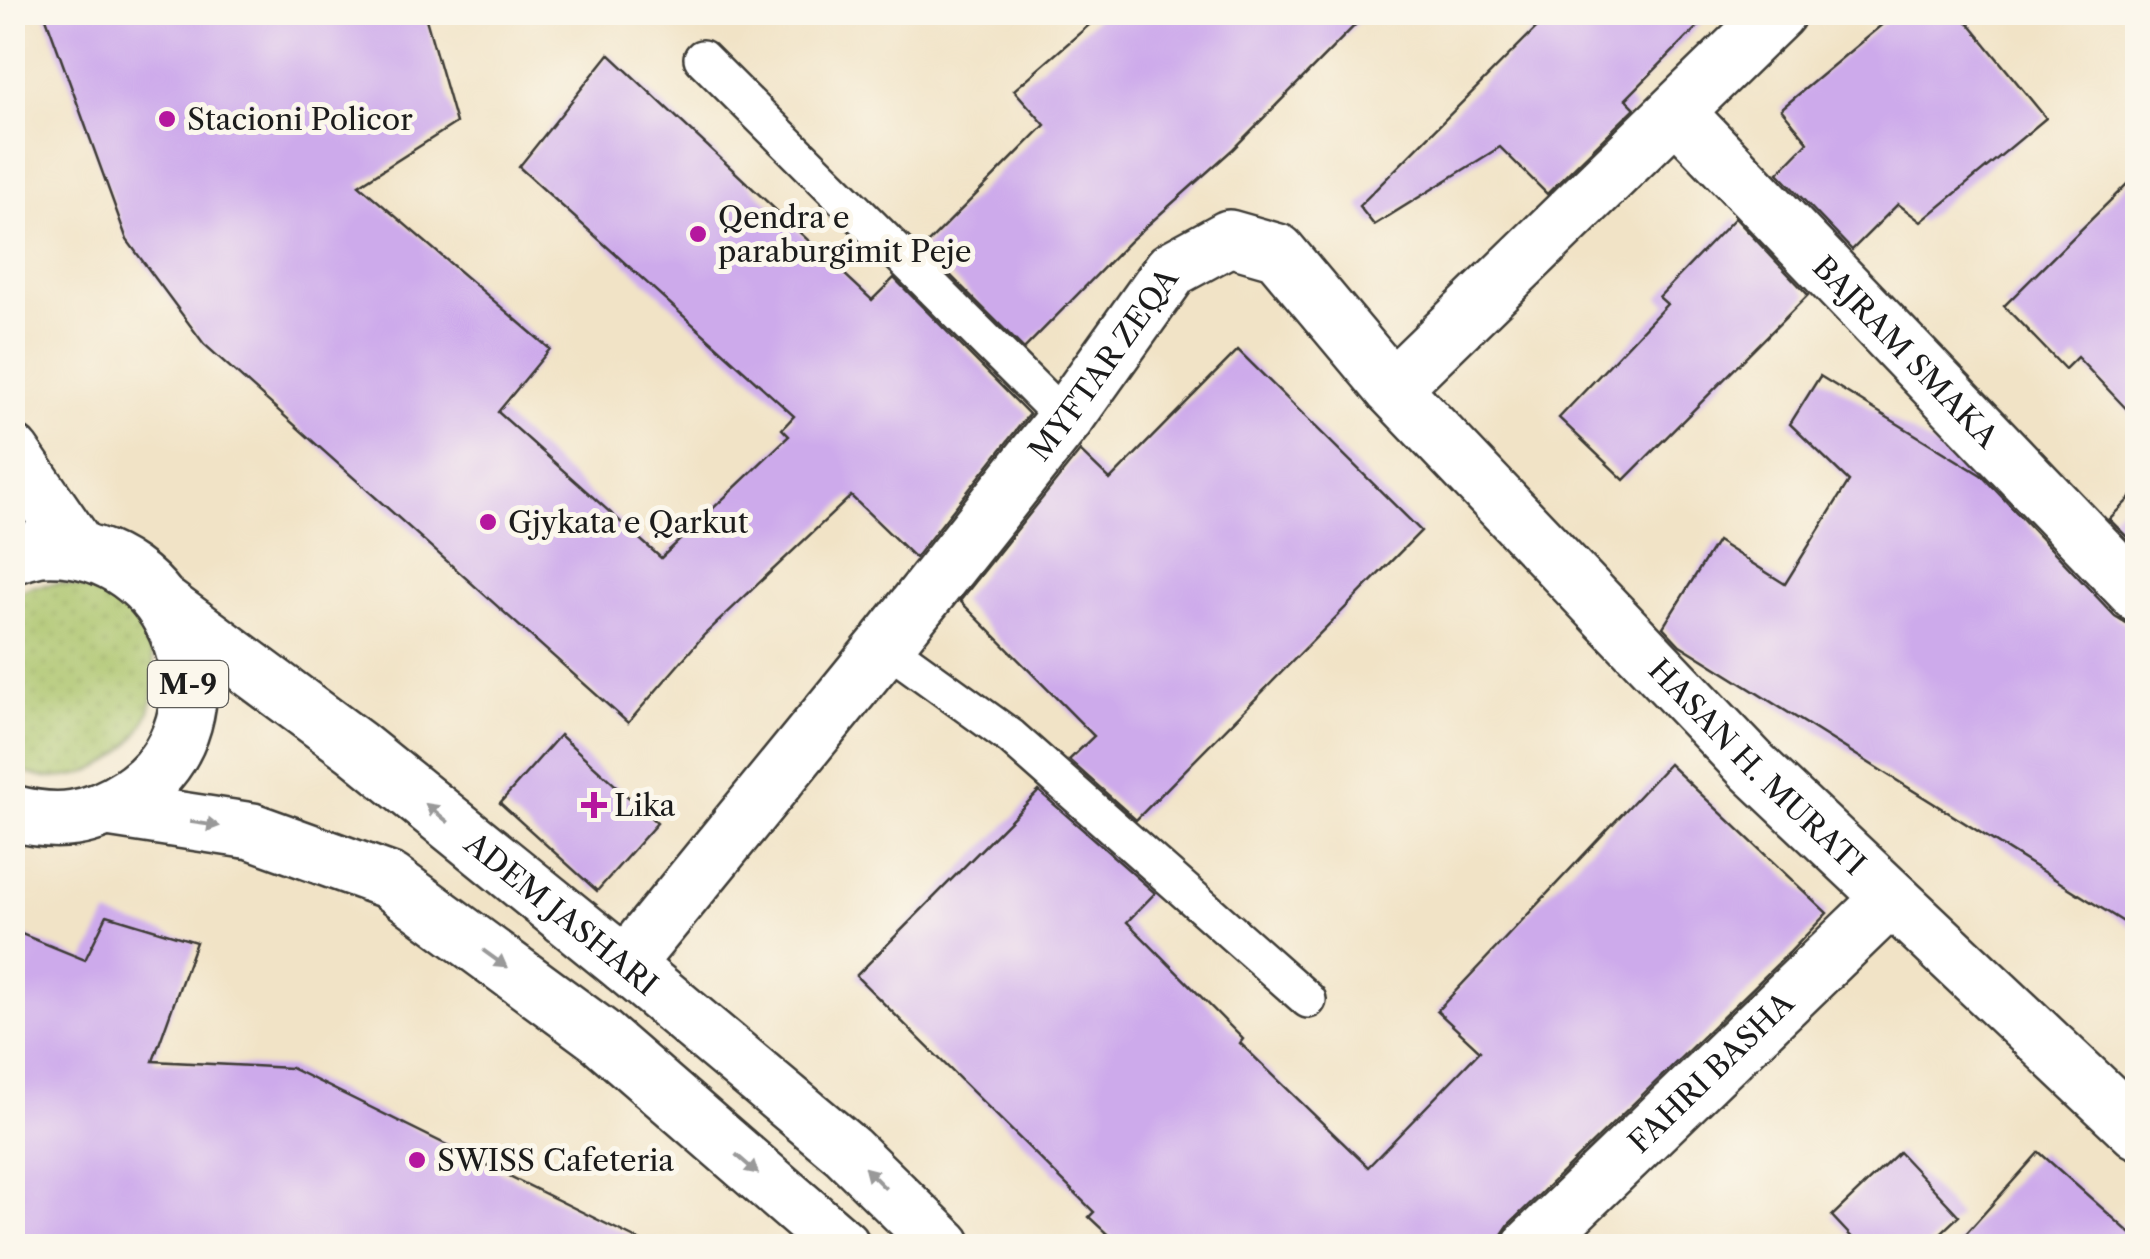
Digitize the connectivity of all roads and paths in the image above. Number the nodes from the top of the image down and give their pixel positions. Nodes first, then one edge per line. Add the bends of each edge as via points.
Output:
1 (1778, 12) edge
2 (702, 58) dead end
3 (1676, 112) junction
4 (1392, 388) junction
5 (1065, 418) junction
6 (12, 454) edge
7 (79, 550) junction
8 (12, 556) edge
9 (2138, 594) edge
10 (163, 604) junction
11 (885, 646) junction
12 (108, 809) junction
13 (13, 814) edge
14 (1891, 898) junction
15 (625, 965) junction
16 (1308, 1000) dead end
17 (2138, 1131) edge
18 (842, 1246) edge
19 (944, 1246) edge
20 (1531, 1246) edge

1 - 3 street
2 - 5 lane
3 - 4 street
3 - 9 street, BAJRAM SMAKA
4 - 5 street, MYFTAR ZEQA via 1278,252 1229,238 1172,269
4 - 14 street, HASAN H. MURATI via 1754,767
5 - 11 street, MYFTAR ZEQA
6 - 7 street
7 - 8 street, M-9 via 40,548
7 - 10 street, M-9 via 140,579
10 - 12 street, M-9 via 182,640 189,679 185,720 169,757 142,787
15 -> 10 street, ADEM JASHARI via 356,747
11 - 15 street, MYFTAR ZEQA
11 - 16 lane via 1011,738
12 - 13 street, M-9 via 77,819
12 -> 18 street via 252,831 390,881 598,1036
14 - 17 street, HASAN H. MURATI
14 - 20 street, FAHRI BASHA
19 -> 15 street, ADEM JASHARI via 847,1151

